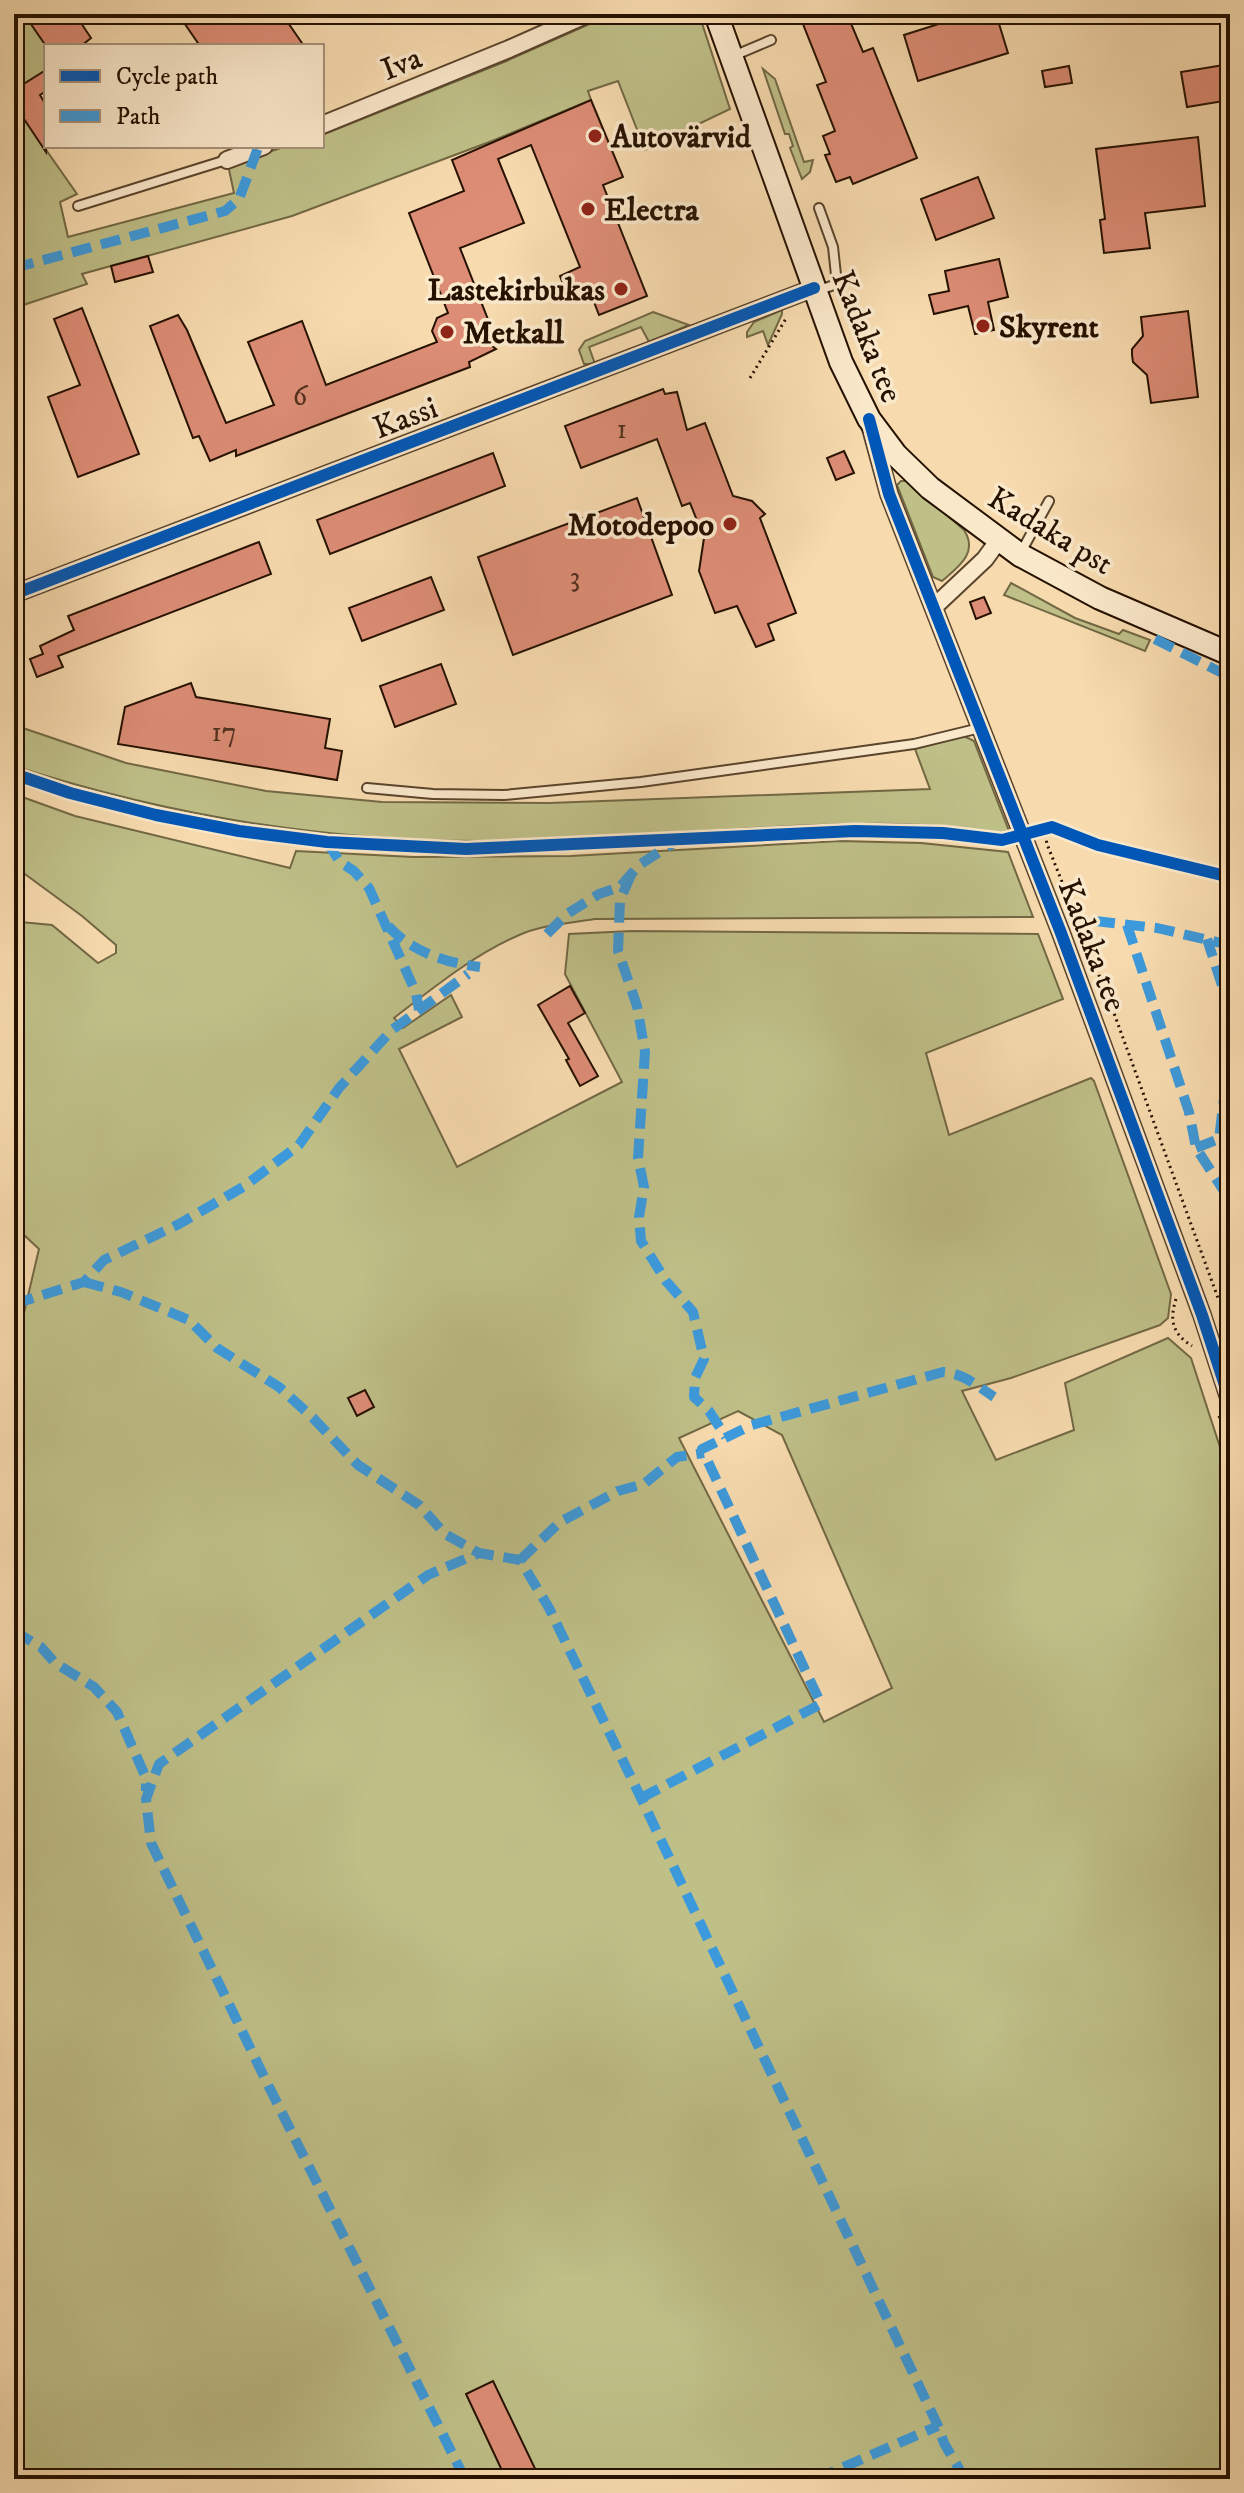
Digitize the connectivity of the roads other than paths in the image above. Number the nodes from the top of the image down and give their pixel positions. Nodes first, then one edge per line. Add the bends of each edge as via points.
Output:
1 (588, 14) edge
2 (716, 14) edge
3 (771, 40) dead end
4 (731, 58) junction
5 (324, 124) edge
6 (259, 148) edge
7 (227, 160) joint
8 (78, 206) dead end
9 (819, 208) dead end
10 (814, 290) junction
11 (869, 419) junction
12 (1049, 501) dead end
13 (998, 541) junction
14 (1020, 555) junction
15 (14, 594) edge
16 (934, 607) junction
17 (1230, 654) edge
18 (982, 727) junction
19 (367, 788) dead end
20 (1230, 1401) edge

1 - 5 street, Iva
2 - 4 main road, Kadaka tee
3 - 4 lane
4 - 10 main road, Kadaka tee
6 - 7 street
7 - 8 lane
9 - 10 lane via 833,247 837,284
10 - 11 main road, Kadaka tee
10 - 15 street, Kassi
11 - 13 main road, Kadaka pst via 930,488
11 - 16 street, Kadaka tee via 889,494
12 - 14 lane
13 - 14 main road, Kadaka pst
13 - 16 street
14 - 17 main road, Kadaka pst via 1100,598
16 - 18 street, Kadaka tee
18 - 19 lane via 914,744 641,782 504,795
18 - 20 street, Kadaka tee

